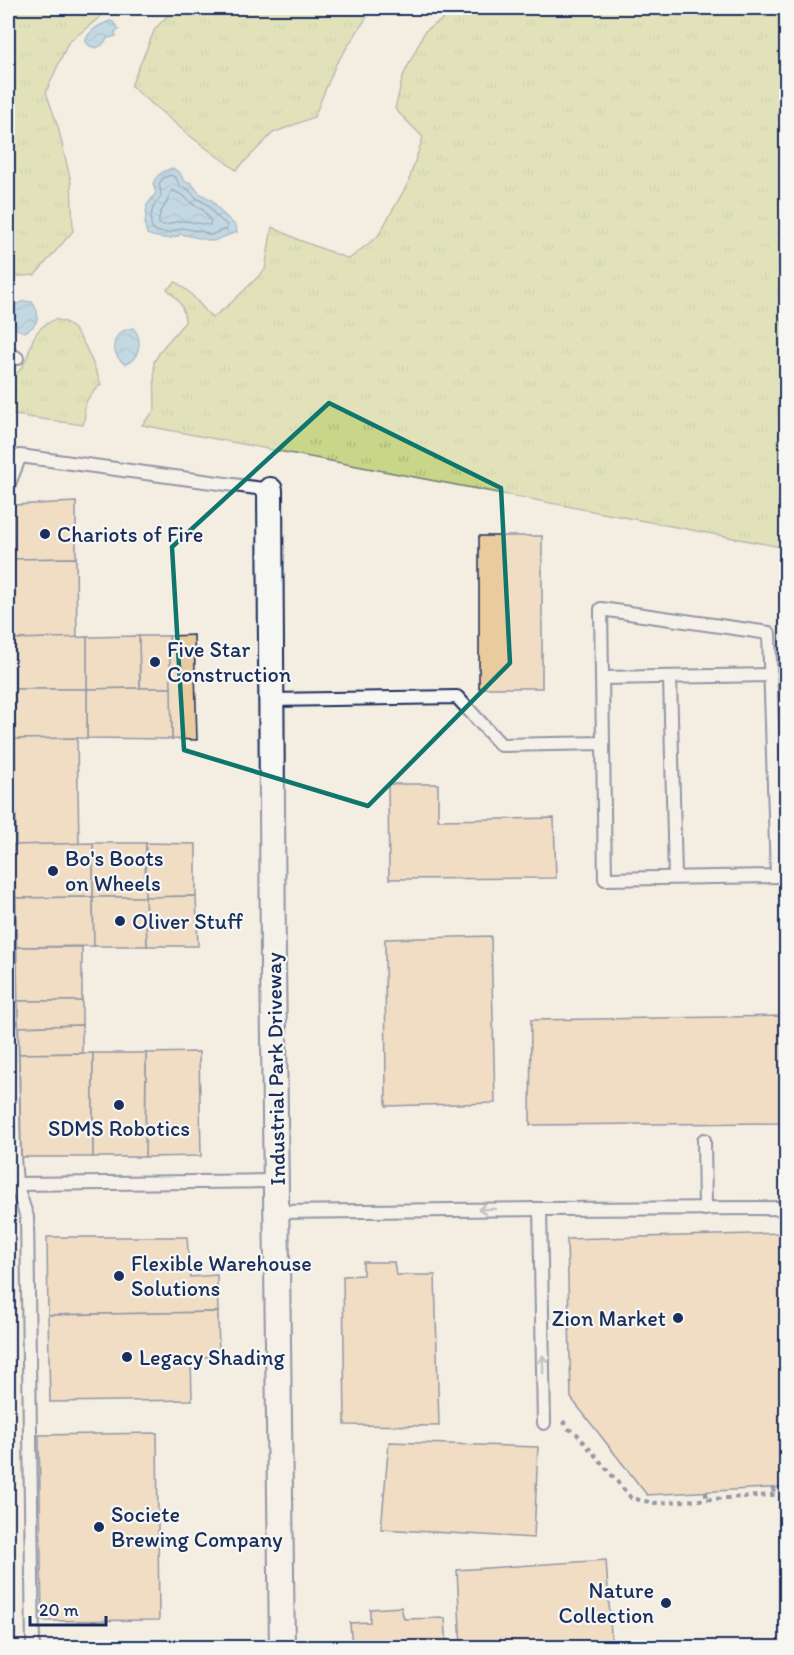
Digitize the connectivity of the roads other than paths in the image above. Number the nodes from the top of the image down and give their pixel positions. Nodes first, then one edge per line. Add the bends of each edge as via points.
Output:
1 (8, 486) edge
2 (270, 490) joint
3 (771, 675) junction
4 (670, 677) junction
5 (602, 678) junction
6 (271, 700) junction
7 (603, 743) junction
8 (675, 878) junction
9 (8, 883) edge
10 (704, 1140) dead end
11 (276, 1181) junction
12 (16, 1184) junction
13 (786, 1208) edge
14 (540, 1209) junction
15 (705, 1209) junction
16 (277, 1212) junction
17 (544, 1422) dead end
18 (33, 1647) edge
19 (282, 1647) edge

1 - 2 lane via 20,456
2 - 6 street, Industrial Park Driveway
3 - 4 lane
3 - 5 lane via 769,633 601,609
3 - 8 lane via 777,876
4 - 5 lane
4 - 8 lane
5 - 7 lane
6 - 7 lane via 457,697 501,745
6 - 11 street, Industrial Park Driveway
7 - 8 lane via 605,879
9 - 12 lane
10 - 15 lane
11 - 12 lane
11 - 16 street, Industrial Park Driveway
12 - 18 lane via 27,1217
13 - 15 lane
14 - 15 lane
14 -> 16 lane
17 -> 14 lane
16 - 19 street, Industrial Park Driveway

